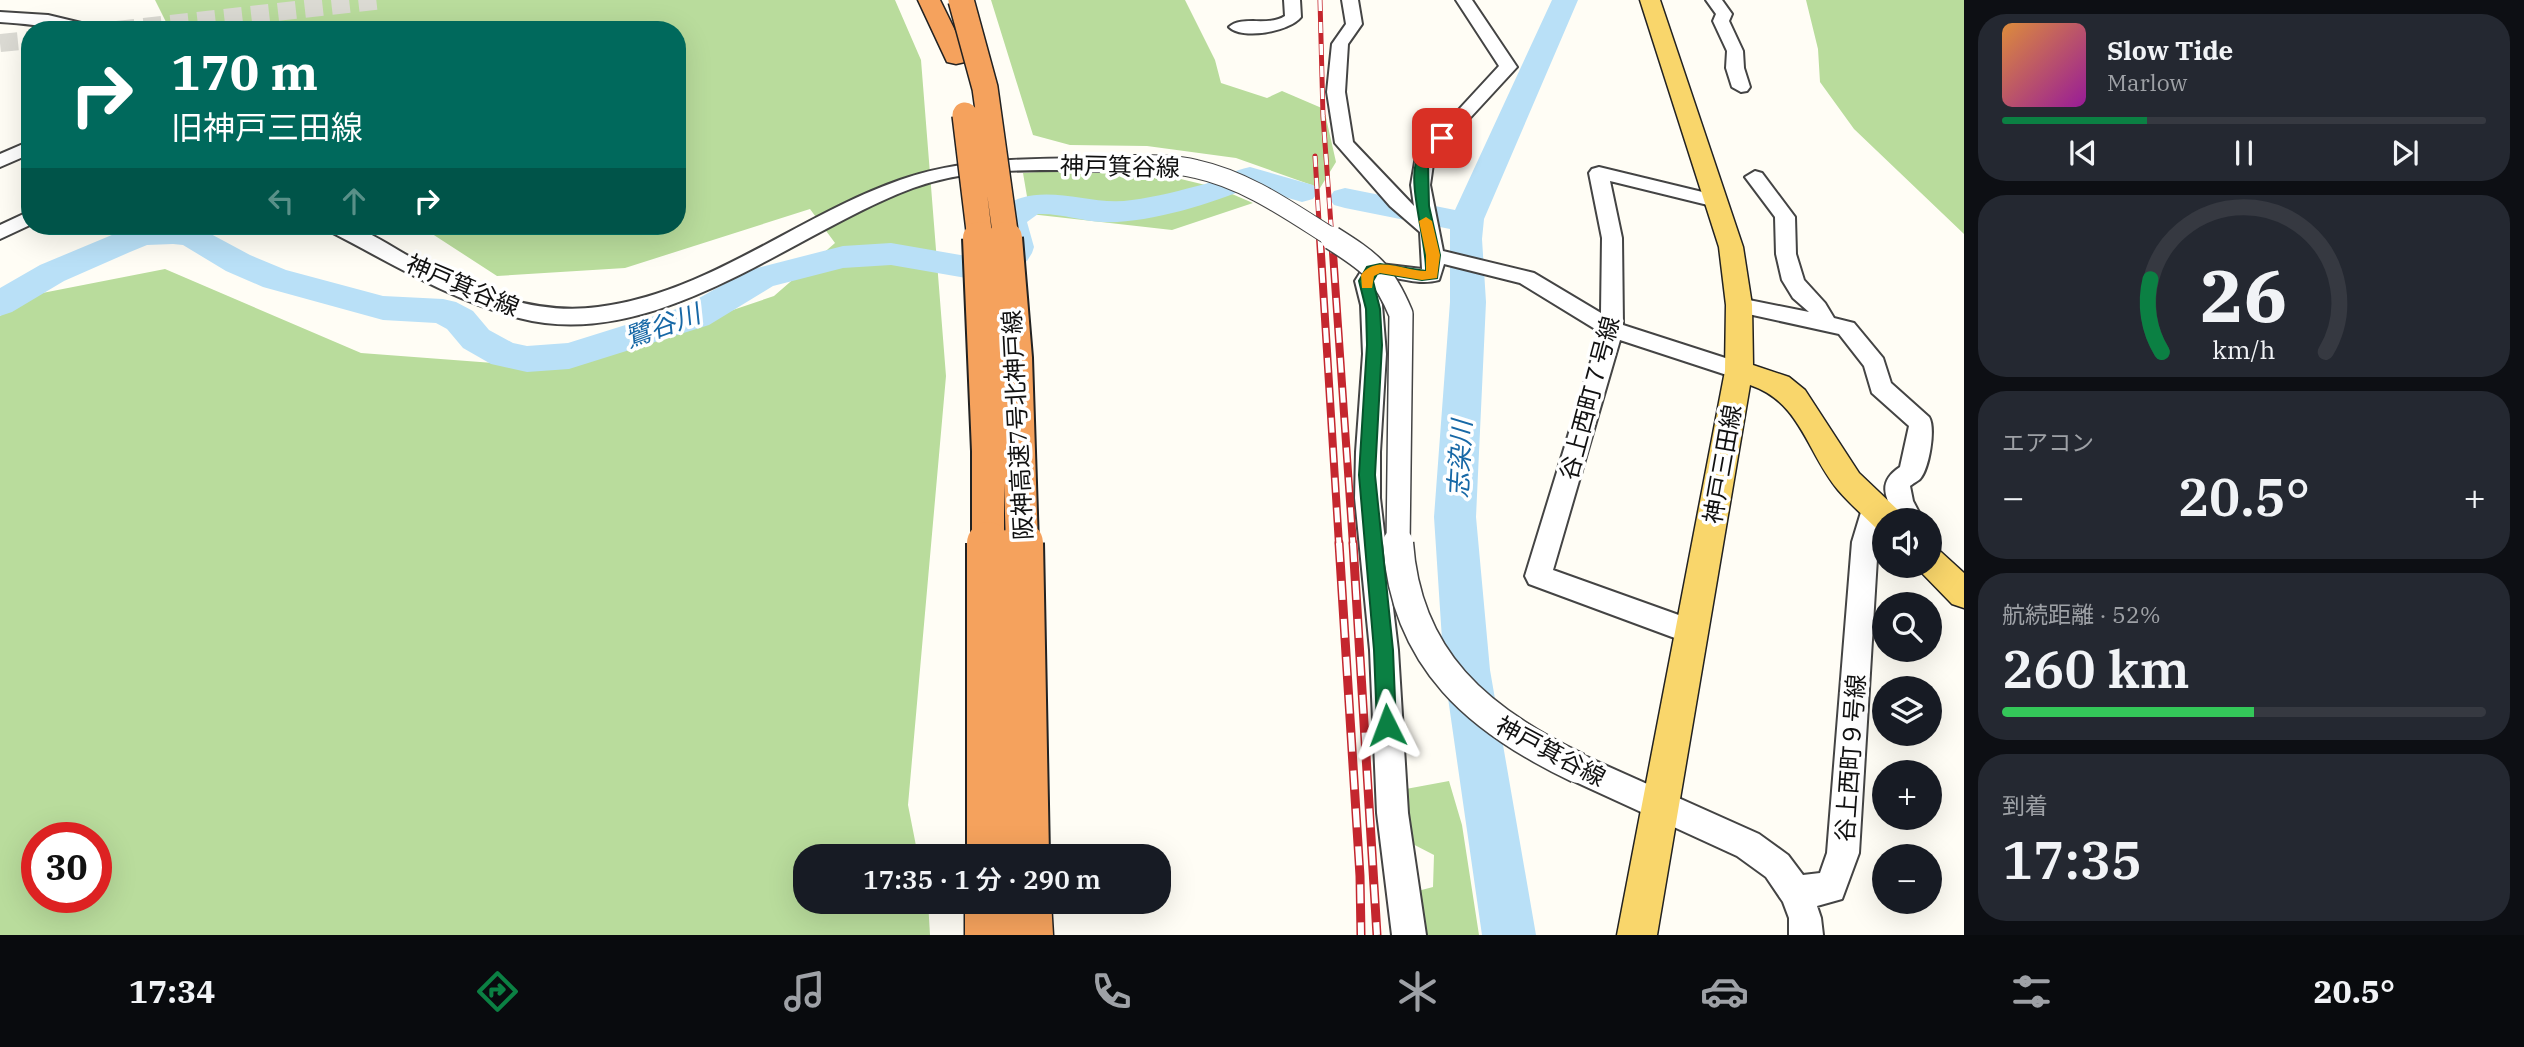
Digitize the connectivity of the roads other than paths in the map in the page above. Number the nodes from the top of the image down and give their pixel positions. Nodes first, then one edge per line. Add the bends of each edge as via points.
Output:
1 (929, 0) edge
2 (940, 0) edge
3 (961, 0) edge
4 (1292, 0) edge
5 (1350, 0) edge
6 (1464, 0) edge
7 (1650, 0) edge
8 (1714, 0) edge
9 (0, 17) edge
10 (56, 21) edge
11 (1237, 27) dead end
12 (956, 57) junction
13 (1741, 87) dead end
14 (21, 151) edge
15 (0, 161) edge
16 (1755, 177) dead end
17 (1716, 201) junction
18 (1418, 215) junction
19 (21, 222) edge
20 (0, 233) edge
21 (353, 235) edge
22 (1439, 256) junction
23 (1739, 304) junction
24 (1824, 323) junction
25 (1612, 329) junction
26 (1739, 371) junction
27 (1876, 508) edge
28 (1904, 508) edge
29 (1872, 529) edge
30 (1942, 573) edge
31 (1964, 594) edge
32 (1415, 622) junction
33 (1692, 632) junction
34 (1388, 645) junction
35 (1660, 804) junction
36 (988, 844) edge
37 (1028, 844) edge
38 (1795, 892) junction
39 (988, 914) edge
40 (1028, 914) edge
41 (989, 935) edge
42 (1029, 935) edge
43 (1409, 935) edge
44 (1637, 935) edge
45 (1806, 935) edge

1 - 12 highway
2 - 12 highway, 阪神高速7号北神戸線
3 - 37 highway, 阪神高速7号北神戸線, bridge via 985,88 1005,222 1015,345
4 - 11 street via 1293,18 1287,23
5 - 18 street via 1354,24 1340,44 1336,92 1344,143
6 - 18 street via 1508,67 1425,156
7 - 17 main road, 神戸三田線
8 - 13 street via 1724,14 1721,21 1733,44
9 - 10 street
12 - 36 highway, 阪神高速7号北神戸線, bridge via 979,227 988,451
14 - 15 street
16 - 24 street via 1785,217 1783,244 1797,289 1823,313
17 - 23 main road, 神戸三田線 via 1735,266
17 - 25 street, 谷上西町７号線 via 1599,173 1612,238
18 - 22 street
19 - 20 street
21 - 32 street, 神戸箕谷線, bridge via 498,304 546,316 579,317 671,298 909,183 989,167 1121,164 1183,166 1231,180 1361,255 1384,277 1397,299 1402,325 1398,534 1404,590
22 - 25 street via 1516,274
22 - 34 street via 1431,275 1380,268 1371,270 1366,281 1374,345 1367,475
23 - 24 street
23 - 26 main road, 神戸三田線
24 - 28 street via 1846,327 1875,364 1881,387 1922,423 1911,473 1897,482
25 - 26 street
25 - 33 street, 谷上西町７号線 via 1538,576
26 - 27 main road via 1779,384 1796,397 1842,472
26 - 33 main road, 神戸三田線
29 - 38 street, 谷上西町９号線 via 1865,542 1843,853 1831,888
30 - 31 main road
32 - 34 street
32 - 35 street, 神戸箕谷線, bridge via 1443,671 1477,709 1577,768
33 - 35 main road, 神戸三田線
34 - 43 street via 1389,775
35 - 38 street, 神戸箕谷線 via 1748,845 1777,866
35 - 44 main road, 神戸三田線
38 - 45 street, 神戸箕谷線
39 - 41 highway
40 - 42 highway

